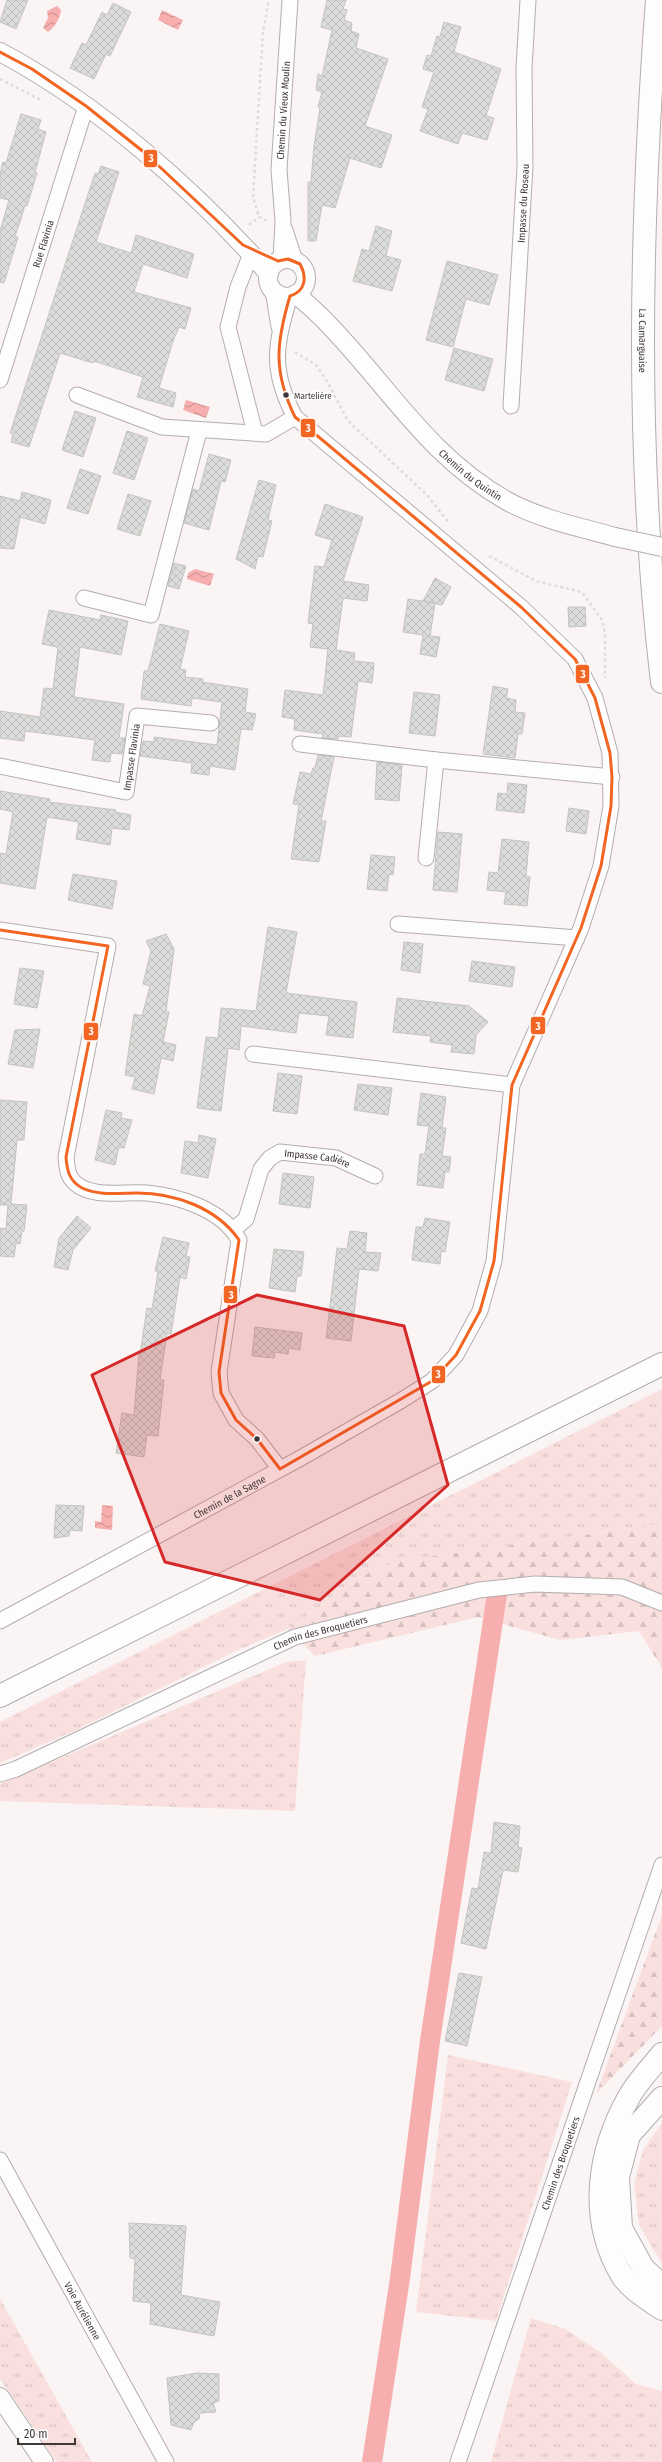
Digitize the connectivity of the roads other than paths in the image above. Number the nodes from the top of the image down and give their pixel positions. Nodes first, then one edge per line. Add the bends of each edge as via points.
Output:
1 (290, 0) edge
2 (528, 0) edge
3 (657, 0) edge
4 (0, 52) edge
5 (86, 106) junction
6 (246, 242) junction
7 (279, 269) junction
8 (297, 292) junction
9 (280, 330) junction
10 (0, 380) edge
11 (77, 395) dead end
12 (511, 406) dead end
13 (296, 417) junction
14 (199, 431) junction
15 (255, 433) junction
16 (662, 547) edge
17 (84, 598) dead end
18 (662, 682) edge
19 (210, 723) dead end
20 (300, 744) dead end
21 (436, 760) junction
22 (0, 766) edge
23 (612, 778) junction
24 (426, 858) dead end
25 (398, 924) dead end
26 (0, 930) edge
27 (577, 938) junction
28 (253, 1054) dead end
29 (512, 1085) junction
30 (375, 1176) dead end
31 (233, 1230) junction
32 (662, 1364) edge
33 (280, 1469) junction
34 (662, 1603) edge
35 (0, 1621) edge
36 (0, 1696) edge
37 (0, 1774) edge
38 (662, 1865) edge
39 (662, 2054) edge
40 (662, 2098) edge
41 (0, 2160) edge
42 (662, 2286) edge
43 (662, 2309) edge
44 (0, 2397) edge
45 (44, 2462) edge
46 (166, 2462) edge
47 (458, 2462) edge

1 - 7 street, Chemin du Vieux Moulin via 279,170 283,221
2 - 12 street, Impasse du Roseau via 524,68 526,166
3 - 18 main road, La Camarguaise via 647,133 643,260 644,460 653,604
4 - 5 street via 32,69
5 - 6 street via 145,153
5 - 10 street, Rue Flavinia
6 - 7 street
6 - 15 street via 228,327
7 - 8 street via 284,296
7 - 8 street via 306,274
7 - 9 street, Chemin de la Sagne
8 - 9 street, Chemin de la Sagne
8 - 16 street, Chemin du Quintin, bridge via 330,325 422,435 461,470 507,501 552,520
9 - 13 street, Chemin de la Sagne via 277,354 279,379 284,396
11 - 14 street via 162,427
13 - 15 street via 266,434
13 - 23 street, Chemin de la Sagne via 522,607 575,659 595,698 610,753
14 - 15 street
14 - 17 street via 151,616
19 - 22 street, Impasse Flavinia via 136,716 126,792
20 - 21 street
21 - 23 street
21 - 24 street
23 - 27 street, Chemin de la Sagne via 611,806 601,866
25 - 27 street
26 - 31 street via 108,946 66,1158 68,1174 75,1183 89,1190 114,1194 146,1193 178,1199 217,1216
27 - 29 street, Chemin de la Sagne
28 - 29 street
29 - 33 street, Chemin de la Sagne via 494,1261 480,1311 456,1355 432,1381
30 - 31 street, Impasse Cadière via 336,1158 280,1152 270,1158 261,1169 246,1219
31 - 33 street via 239,1240 219,1372 221,1393 236,1420 257,1438
32 - 36 main road
33 - 35 street, Chemin de la Sagne
34 - 37 street, Chemin des Broquetiers via 622,1587 535,1584 479,1590 295,1637 16,1769
38 - 47 street, Chemin des Broquetiers
39 - 43 main road via 629,2096 607,2144 600,2175 601,2217 608,2245 621,2275
40 - 42 main road via 629,2135 618,2177 621,2228 643,2268
41 - 46 street, Voie Aurélienne
44 - 45 street

